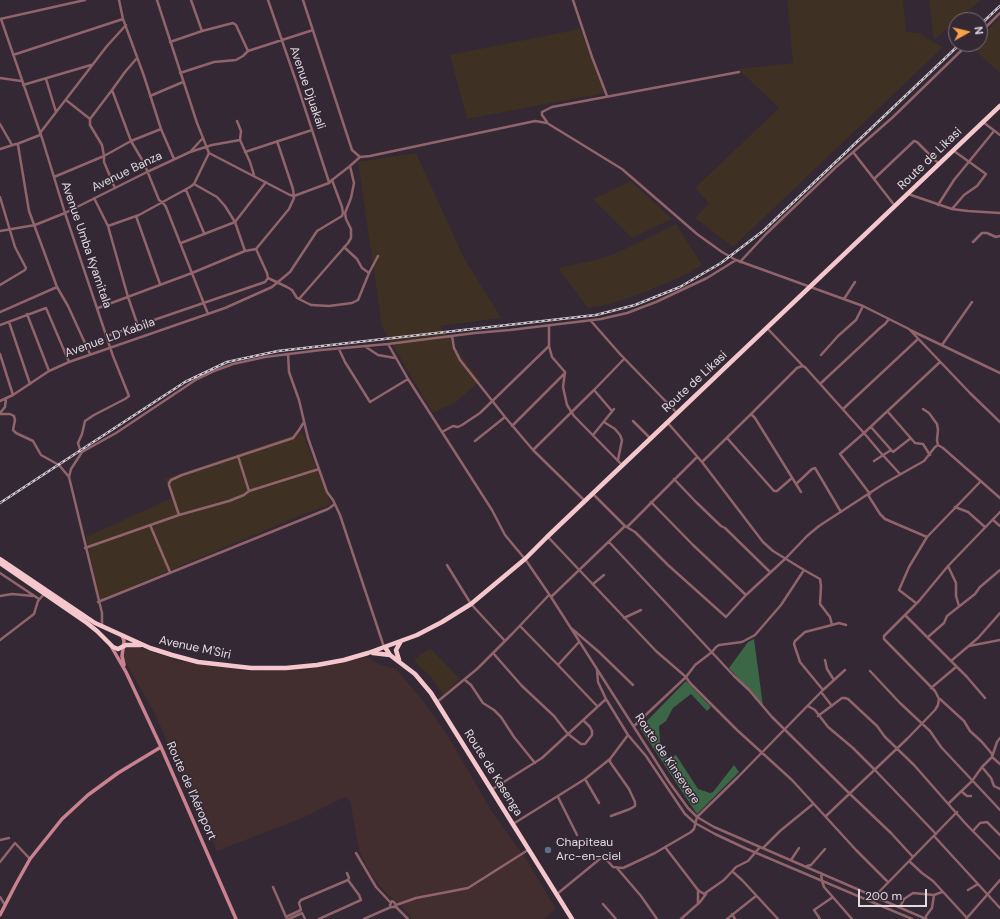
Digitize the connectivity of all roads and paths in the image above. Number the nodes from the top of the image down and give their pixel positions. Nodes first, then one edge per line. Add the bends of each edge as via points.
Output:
1 (85, 0) edge
2 (119, 0) edge
3 (157, 0) edge
4 (191, 0) edge
5 (268, 0) edge
6 (303, 0) edge
7 (573, 0) edge
8 (1000, 13) edge
9 (0, 19) edge
10 (123, 19) junction
11 (126, 25) junction
12 (988, 25) edge
13 (313, 30) junction
14 (202, 31) junction
15 (282, 40) junction
16 (170, 42) junction
17 (248, 51) junction
18 (960, 52) edge
19 (13, 55) junction
20 (137, 58) junction
21 (91, 65) junction
22 (739, 72) dead end
23 (180, 73) junction
24 (0, 78) edge
25 (46, 79) junction
26 (21, 81) junction
27 (183, 82) junction
28 (22, 86) junction
29 (112, 90) junction
30 (150, 96) junction
31 (607, 96) junction
32 (66, 100) junction
33 (1000, 106) edge
34 (56, 112) junction
35 (90, 119) junction
36 (237, 121) dead end
37 (983, 122) junction
38 (547, 123) junction
39 (0, 124) edge
40 (161, 129) junction
41 (312, 130) junction
42 (994, 131) junction
43 (40, 134) junction
44 (1000, 135) edge
45 (203, 138) junction
46 (240, 140) junction
47 (131, 141) junction
48 (277, 141) junction
49 (17, 144) junction
50 (12, 145) junction
51 (206, 147) junction
52 (0, 149) edge
53 (954, 150) junction
54 (190, 152) junction
55 (245, 152) junction
56 (853, 152) junction
57 (209, 153) junction
58 (104, 156) junction
59 (360, 156) junction
60 (174, 159) junction
61 (970, 162) junction
62 (939, 164) junction
63 (350, 166) junction
64 (146, 172) junction
65 (254, 176) junction
66 (54, 177) junction
67 (874, 179) junction
68 (332, 180) junction
69 (266, 182) junction
70 (329, 183) junction
71 (194, 184) junction
72 (114, 188) junction
73 (186, 190) junction
74 (908, 194) junction
75 (0, 196) edge
76 (294, 196) junction
77 (94, 198) junction
78 (161, 202) junction
79 (938, 205) junction
80 (895, 206) junction
81 (952, 209) junction
82 (1000, 212) edge
83 (65, 213) junction
84 (344, 213) junction
85 (136, 216) junction
86 (235, 222) junction
87 (35, 224) junction
88 (108, 226) junction
89 (9, 230) junction
90 (0, 231) edge
91 (204, 233) junction
92 (1000, 236) edge
93 (181, 242) junction
94 (973, 242) dead end
95 (344, 247) junction
96 (256, 250) junction
97 (245, 251) junction
98 (378, 256) dead end
99 (736, 260) junction
100 (740, 262) junction
101 (192, 273) junction
102 (369, 273) junction
103 (268, 278) junction
104 (855, 282) dead end
105 (278, 283) junction
106 (160, 284) junction
107 (0, 285) edge
108 (56, 287) junction
109 (809, 288) junction
110 (128, 297) junction
111 (299, 299) junction
112 (844, 299) junction
113 (972, 302) dead end
114 (204, 303) junction
115 (863, 306) junction
116 (98, 308) junction
117 (0, 312) edge
118 (28, 314) junction
119 (208, 314) junction
120 (889, 319) junction
121 (592, 321) junction
122 (9, 322) junction
123 (0, 325) edge
124 (138, 326) junction
125 (549, 326) junction
126 (767, 328) junction
127 (909, 329) junction
128 (107, 336) junction
129 (452, 336) junction
130 (918, 339) junction
131 (388, 344) junction
132 (942, 345) junction
133 (549, 346) junction
134 (110, 347) junction
135 (366, 347) junction
136 (339, 349) junction
137 (0, 354) edge
138 (90, 354) junction
139 (288, 354) junction
140 (821, 355) dead end
141 (395, 358) junction
142 (624, 358) junction
143 (69, 362) junction
144 (940, 362) junction
145 (803, 366) junction
146 (49, 371) junction
147 (565, 372) junction
148 (1000, 373) edge
149 (408, 379) junction
150 (820, 383) junction
151 (30, 384) junction
152 (594, 390) junction
153 (13, 395) junction
154 (6, 398) junction
155 (0, 400) edge
156 (492, 402) junction
157 (843, 409) junction
158 (923, 409) dead end
159 (572, 412) junction
160 (888, 412) junction
161 (0, 413) edge
162 (677, 413) junction
163 (750, 415) junction
164 (505, 417) junction
165 (633, 421) dead end
166 (304, 422) junction
167 (604, 422) junction
168 (667, 422) junction
169 (1000, 422) edge
170 (512, 426) junction
171 (871, 427) junction
172 (442, 432) junction
173 (864, 433) junction
174 (593, 435) junction
175 (650, 438) junction
176 (727, 438) junction
177 (911, 438) junction
178 (475, 441) dead end
179 (938, 446) junction
180 (534, 450) junction
181 (891, 450) junction
182 (81, 453) junction
183 (882, 455) junction
184 (930, 455) junction
185 (238, 456) junction
186 (697, 456) junction
187 (618, 460) junction
188 (874, 461) dead end
189 (702, 462) junction
190 (622, 465) junction
191 (319, 469) junction
192 (900, 474) junction
193 (69, 477) junction
194 (792, 478) junction
195 (674, 479) junction
196 (981, 481) junction
197 (796, 484) junction
198 (249, 491) junction
199 (801, 492) dead end
200 (593, 493) junction
201 (869, 494) junction
202 (1000, 498) edge
203 (585, 501) junction
204 (651, 502) junction
205 (335, 504) junction
206 (955, 507) junction
207 (841, 512) junction
208 (1000, 512) edge
209 (179, 515) junction
210 (993, 520) junction
211 (150, 525) junction
212 (1000, 526) edge
213 (626, 527) junction
214 (985, 527) junction
215 (547, 536) junction
216 (926, 537) junction
217 (609, 542) junction
218 (85, 548) junction
219 (0, 559) edge
220 (525, 559) junction
221 (785, 559) junction
222 (0, 563) edge
223 (447, 565) dead end
224 (948, 566) junction
225 (804, 570) junction
226 (1000, 570) edge
227 (580, 571) junction
228 (170, 572) junction
229 (770, 572) junction
230 (0, 573) edge
231 (604, 575) dead end
232 (593, 584) junction
233 (44, 594) junction
234 (746, 595) junction
235 (0, 596) edge
236 (550, 596) junction
237 (36, 597) junction
238 (39, 599) junction
239 (98, 602) junction
240 (916, 603) junction
241 (472, 604) junction
242 (959, 606) junction
243 (641, 610) dead end
244 (1000, 614) edge
245 (905, 615) junction
246 (624, 618) junction
247 (832, 625) junction
248 (846, 625) dead end
249 (102, 626) junction
250 (520, 626) junction
251 (569, 626) junction
252 (108, 629) junction
253 (122, 635) junction
254 (103, 637) junction
255 (928, 637) junction
256 (0, 640) edge
257 (1000, 640) edge
258 (401, 641) junction
259 (505, 641) junction
260 (579, 642) junction
261 (110, 645) junction
262 (143, 645) junction
263 (968, 646) junction
264 (124, 647) junction
265 (385, 647) junction
266 (712, 652) junction
267 (368, 653) junction
268 (493, 653) junction
269 (390, 655) junction
270 (825, 660) dead end
271 (399, 661) junction
272 (951, 661) junction
273 (558, 665) junction
274 (956, 667) junction
275 (596, 668) junction
276 (845, 670) dead end
277 (870, 671) dead end
278 (126, 672) junction
279 (686, 677) junction
280 (464, 680) junction
281 (834, 680) junction
282 (634, 685) dead end
283 (931, 688) junction
284 (822, 691) junction
285 (985, 698) dead end
286 (606, 699) junction
287 (939, 699) junction
288 (437, 702) junction
289 (597, 706) junction
290 (808, 706) junction
291 (832, 706) junction
292 (818, 716) junction
293 (583, 720) junction
294 (921, 724) junction
295 (634, 726) junction
296 (785, 730) junction
297 (568, 734) junction
298 (628, 735) junction
299 (1000, 738) edge
300 (161, 747) junction
301 (897, 748) junction
302 (761, 753) junction
303 (992, 757) junction
304 (610, 759) junction
305 (535, 763) junction
306 (1000, 764) edge
307 (982, 767) junction
308 (874, 769) junction
309 (585, 779) junction
310 (972, 781) junction
311 (1000, 789) edge
312 (491, 790) junction
313 (961, 791) junction
314 (850, 794) junction
315 (971, 796) dead end
316 (558, 797) junction
317 (599, 803) dead end
318 (949, 803) junction
319 (813, 804) junction
320 (1000, 810) edge
321 (956, 812) junction
322 (611, 816) dead end
323 (826, 816) junction
324 (697, 817) junction
325 (695, 823) junction
326 (513, 824) junction
327 (973, 831) junction
328 (935, 835) junction
329 (1000, 835) edge
330 (577, 836) dead end
331 (10, 838) dead end
332 (0, 840) edge
333 (665, 847) junction
334 (762, 847) junction
335 (799, 848) dead end
336 (529, 849) junction
337 (825, 849) dead end
338 (756, 852) junction
339 (356, 853) dead end
340 (913, 857) junction
341 (30, 859) junction
342 (1000, 859) edge
343 (791, 860) junction
344 (909, 861) junction
345 (0, 862) edge
346 (807, 866) junction
347 (617, 868) junction
348 (732, 872) junction
349 (821, 872) junction
350 (347, 873) dead end
351 (348, 880) junction
352 (1000, 880) edge
353 (822, 881) junction
354 (888, 882) junction
355 (978, 884) junction
356 (273, 887) dead end
357 (698, 890) junction
358 (968, 890) dead end
359 (942, 892) junction
360 (706, 893) junction
361 (556, 894) junction
362 (988, 894) junction
363 (934, 895) junction
364 (756, 896) junction
365 (0, 897) edge
366 (833, 897) junction
367 (874, 897) junction
368 (390, 902) junction
369 (603, 904) dead end
370 (698, 904) junction
371 (5, 906) junction
372 (395, 906) junction
373 (391, 907) junction
374 (900, 907) junction
375 (1000, 908) edge
376 (301, 912) junction
377 (732, 914) junction
378 (0, 915) edge
379 (287, 918) edge
380 (966, 918) edge
381 (236, 919) edge
382 (305, 919) edge
383 (319, 919) edge
384 (364, 919) edge
385 (408, 919) edge
386 (572, 919) edge
387 (616, 919) edge
388 (657, 919) edge
389 (681, 919) edge
390 (727, 919) edge
391 (735, 919) edge
392 (778, 919) edge
393 (820, 919) edge
394 (852, 919) edge
395 (912, 919) edge
396 (926, 919) edge

1 - 9 street
2 - 10 street
3 - 16 street
4 - 14 street
5 - 15 street, Avenue Djuakali
6 - 13 street
7 - 31 street
8 - 12 street
9 - 19 street, Avenue Umba Kyamitala
10 - 11 street
10 - 19 street
11 - 20 street
11 - 21 street
13 - 15 street
13 - 59 street via 352,150
14 - 16 street
14 - 17 street via 234,23
15 - 17 street
15 - 41 street, Avenue Djuakali
16 - 23 street
17 - 23 street via 236,60 214,62
18 - 56 street
19 - 26 street, Avenue Umba Kyamitala
20 - 29 street
20 - 30 street
21 - 25 street
21 - 32 street
22 - 31 street
23 - 27 street
24 - 26 street
25 - 28 street
25 - 34 street
26 - 28 street, Avenue Umba Kyamitala
27 - 30 street
27 - 45 street
28 - 43 street, Avenue Umba Kyamitala
29 - 35 street
29 - 47 street
30 - 40 street
31 - 38 street via 547,108 542,112
32 - 34 street
32 - 35 street
33 - 37 highway, Route de Likasi
34 - 43 street
35 - 58 street via 90,125 102,145
36 - 46 street via 241,131
37 - 42 street
37 - 53 highway, Route de Likasi
38 - 59 street via 535,121
38 - 99 street via 622,169 697,234
39 - 50 street
40 - 47 street
40 - 60 street
41 - 48 street
41 - 70 street, Avenue Djuakali
42 - 44 street
42 - 61 street
43 - 49 street
43 - 66 street, Avenue Umba Kyamitala
45 - 51 street
45 - 54 street
46 - 51 street, Avenue Banza
46 - 55 street
47 - 58 street
47 - 64 street via 144,163
48 - 55 street
48 - 76 street
49 - 50 street
49 - 87 street via 28,208
50 - 52 street
51 - 54 street, Avenue Banza
51 - 57 street
53 - 61 street
53 - 62 highway, Route de Likasi
54 - 60 street, Avenue Banza
55 - 65 street
56 - 67 street
56 - 100 street
57 - 65 street
57 - 71 street
58 - 66 street
58 - 72 street
59 - 63 street
60 - 64 street, Avenue Banza
61 - 79 street via 950,185
61 - 81 street via 986,175
62 - 67 street via 914,141
62 - 74 highway, Route de Likasi
63 - 68 street
63 - 84 street via 354,183
64 - 72 street, Avenue Banza
64 - 78 street
65 - 69 street
66 - 83 street, Avenue Umba Kyamitala
67 - 80 street
68 - 70 street
68 - 84 street
69 - 76 street
69 - 86 street
70 - 76 street
71 - 73 street
71 - 86 street via 220,200
72 - 77 street, Avenue Banza
73 - 78 street
73 - 91 street
74 - 79 street
74 - 80 highway, Route de Likasi
75 - 89 street
76 - 96 street via 289,209
77 - 83 street, Avenue Banza
77 - 88 street
78 - 85 street
78 - 93 street via 166,207
79 - 81 street
80 - 109 highway, Route de Likasi
81 - 82 street
83 - 87 street, Avenue Banza
83 - 116 street, Avenue Umba Kyamitala
84 - 95 street via 351,234
84 - 105 street, Avenue LD Kabila via 338,220 317,231 290,272
85 - 88 street
85 - 106 street
86 - 91 street
86 - 97 street
87 - 89 street, Avenue Banza
87 - 108 street
88 - 110 street
89 - 90 street, Avenue Banza
89 - 107 street via 26,269
91 - 93 street
92 - 94 street via 982,233
93 - 101 street
95 - 102 street
95 - 111 street
96 - 97 street
96 - 103 street
97 - 101 street
98 - 102 street
99 - 100 street
99 - 121 street via 707,278 656,302 628,313
100 - 109 street
101 - 106 street
101 - 114 street
102 - 111 street via 358,300 352,303 315,306
103 - 105 street
103 - 114 street, Avenue LD Kabila via 264,282
104 - 112 street
105 - 111 street via 290,288
105 - 119 street, Avenue LD Kabila via 266,291
106 - 110 street
108 - 117 street
108 - 138 street via 68,306
109 - 112 street
109 - 126 highway, Route de Likasi
110 - 116 street
110 - 124 street
112 - 115 street
113 - 132 street
114 - 119 street
114 - 124 street, Avenue LD Kabila
115 - 120 street
115 - 140 street via 856,320
116 - 128 street, Avenue Umba Kyamitala
118 - 122 street
118 - 143 street via 46,308
118 - 146 street
119 - 134 street, Avenue LD Kabila
120 - 127 street
120 - 150 street
121 - 125 street
121 - 142 street
122 - 123 street
122 - 151 street
124 - 128 street, Avenue LD Kabila
125 - 129 street
125 - 133 street
126 - 145 street
126 - 162 highway, Route de Likasi
127 - 130 street
127 - 132 street
128 - 134 street, Avenue Umba Kyamitala
129 - 131 street
129 - 156 street via 460,360
130 - 144 street
130 - 157 street
131 - 135 street
131 - 141 street, Route de Kinsevere
132 - 148 street
133 - 147 street via 553,359
133 - 156 street
134 - 138 street, Avenue LD Kabila
134 - 182 street, Avenue Umba Kyamitala via 129,396 85,421 78,443
135 - 136 street
135 - 141 street via 378,355
136 - 139 street
136 - 149 street via 370,402
137 - 153 street
138 - 143 street, Avenue LD Kabila
139 - 166 street via 289,372
139 - 182 street via 247,360 214,370
141 - 149 street, Route de Kinsevere
142 - 152 street
142 - 162 street
143 - 146 street, Avenue LD Kabila
144 - 160 street
144 - 169 street
145 - 150 street
145 - 163 street
146 - 151 street, Avenue LD Kabila
147 - 159 street via 564,395
147 - 170 street
149 - 172 street, Route de Kinsevere
150 - 157 street
151 - 153 street, Avenue LD Kabila
152 - 159 street
152 - 167 street via 613,410
153 - 154 street, Avenue LD Kabila
154 - 155 street, Avenue LD Kabila
154 - 161 street via 5,407
156 - 164 street
156 - 172 street via 462,425 453,426
157 - 173 street
158 - 179 street via 937,424
159 - 174 street
159 - 180 street
160 - 171 street
160 - 177 street
161 - 193 street via 14,416 14,431 33,441 41,455 59,465
162 - 168 highway, Route de Likasi
163 - 176 street
163 - 194 street via 755,418
164 - 170 street
164 - 178 street
165 - 175 street
166 - 185 street via 293,438
166 - 191 street
167 - 174 street
167 - 187 street via 615,429 622,440
168 - 175 highway, Route de Likasi
168 - 186 street
170 - 180 street
171 - 173 street
171 - 181 street
172 - 220 street, Route de Kinsevere via 505,535
173 - 183 street
173 - 201 street via 840,454
174 - 187 street
175 - 190 highway, Route de Likasi
176 - 189 street
176 - 194 street via 774,491
177 - 181 street via 894,452
177 - 184 street via 915,443 924,444
179 - 184 street
179 - 196 street
180 - 203 street
181 - 183 street
182 - 193 street
183 - 188 street
183 - 192 street
184 - 192 street
185 - 198 street
185 - 209 street via 170,481
186 - 189 street
186 - 195 street
187 - 190 street
189 - 221 street via 763,542
190 - 200 highway, Route de Likasi
191 - 198 street
191 - 205 street via 327,492
192 - 201 street
193 - 218 street
194 - 197 street
195 - 204 street
195 - 229 street
196 - 202 street
196 - 206 street
197 - 199 street
197 - 207 street via 815,468
198 - 209 street via 235,500
200 - 203 highway, Route de Likasi
200 - 213 street
201 - 207 street
201 - 216 street via 885,519
203 - 215 highway, Route de Likasi
204 - 213 street
204 - 234 street
205 - 228 street
205 - 265 street
206 - 214 street via 968,512
206 - 216 street
207 - 221 street via 807,536
208 - 210 street
209 - 211 street
210 - 212 street
210 - 214 street
211 - 218 street
211 - 228 street
213 - 217 street
213 - 234 street via 635,532 726,617
214 - 224 street
215 - 220 highway, Route de Likasi
215 - 227 street
216 - 240 street via 899,590
217 - 227 street
217 - 266 street
218 - 239 street
219 - 249 highway, Avenue M'Siri via 89,620
220 - 236 street, Route de Kinsevere
220 - 241 highway, Route de Likasi
221 - 225 street
221 - 229 street
222 - 233 highway
223 - 241 street
224 - 240 street
224 - 242 street via 956,583
225 - 247 street via 822,582 820,604 830,617
225 - 266 street via 781,605 755,635 742,642 719,645
226 - 242 street
227 - 232 street
227 - 236 street
228 - 239 street
229 - 234 street
230 - 237 street
231 - 232 street
232 - 246 street
233 - 238 street
233 - 254 highway
235 - 237 street via 12,594
236 - 250 street
236 - 251 street, Route de Kinsevere
237 - 238 street
238 - 256 street via 34,614
239 - 249 street via 102,613
240 - 245 street
241 - 258 highway, Route de Likasi via 430,629
241 - 259 street
242 - 255 street
243 - 246 street
244 - 263 street
245 - 255 street
245 - 283 street via 884,635 884,638
246 - 279 street
247 - 248 street
247 - 284 street via 805,632 795,641 800,662
249 - 252 highway, Avenue M'Siri
250 - 259 street
250 - 273 street
251 - 260 street, Route de Kinsevere
251 - 282 street
252 - 253 highway, Avenue M'Siri
252 - 254 highway via 102,630
253 - 262 highway, Avenue M'Siri
253 - 264 main road, Route de l'Aéroport
254 - 261 highway
255 - 272 street
257 - 263 street
258 - 265 highway, Route de Likasi
258 - 271 highway via 396,650
259 - 268 street
260 - 273 street
260 - 275 street, Route de Kinsevere
261 - 264 highway via 118,649
261 - 278 main road, Route de l'Aéroport
262 - 264 highway via 129,644
262 - 267 highway, Avenue M'Siri via 185,659 251,668 317,665
263 - 272 street
264 - 278 main road, Route de l'Aéroport via 122,658
265 - 267 highway, Avenue M'Siri
265 - 269 highway, Route de Kasenga
266 - 279 street via 695,665
266 - 296 street
267 - 269 highway
268 - 280 street
268 - 297 street
269 - 271 highway, Route de Kasenga
270 - 281 street via 826,669
271 - 288 highway, Route de Kasenga via 421,680
272 - 274 street
273 - 289 street
274 - 283 street
274 - 285 street
275 - 286 street via 598,682
275 - 295 street, Route de Kinsevere
276 - 281 street
277 - 294 street
278 - 300 main road, Route de l'Aéroport
279 - 295 street
279 - 302 street
280 - 288 street
280 - 305 street via 471,685 483,703 501,717
281 - 284 street
283 - 287 street
284 - 290 street
284 - 291 street
286 - 289 street
286 - 298 street
287 - 294 street via 935,710
287 - 303 street via 964,721
288 - 312 highway, Route de Kasenga
289 - 293 street
290 - 292 street
290 - 296 street
291 - 292 street
291 - 301 street via 842,698 848,699
292 - 308 street
293 - 297 street
293 - 297 street via 592,731 585,744 581,744
294 - 301 street
294 - 310 street
295 - 324 street, Route de Kinsevere via 684,803
296 - 302 street
296 - 314 street
297 - 305 street
298 - 304 street
298 - 325 street via 646,756 685,814
299 - 303 street
300 - 341 main road via 88,795 58,823
300 - 381 main road, Route de l'Aéroport
301 - 308 street
301 - 318 street
302 - 319 street via 792,780
302 - 324 street
303 - 306 street
303 - 307 street
304 - 309 street
304 - 322 street via 636,804 630,810
305 - 312 street
307 - 310 street
307 - 311 street via 994,786
308 - 314 street
308 - 328 street
309 - 316 street
309 - 317 street
310 - 313 street
310 - 320 street
312 - 326 highway, Route de Kasenga
313 - 315 street
313 - 318 street
314 - 323 street
314 - 340 street via 892,833
316 - 326 street
316 - 330 street
318 - 321 street
319 - 323 street
319 - 334 street
321 - 327 street
321 - 328 street
323 - 354 street
324 - 325 street
324 - 334 street, Route de Kinsevere
325 - 333 street via 691,832
325 - 338 street
326 - 336 highway, Route de Kasenga
327 - 329 street via 980,824 987,822
327 - 342 street
328 - 340 street
328 - 355 street
331 - 332 street
333 - 347 street via 623,868
333 - 357 street
334 - 338 street
334 - 343 street, Route de Kinsevere
335 - 343 street
336 - 361 highway, Route de Kasenga
336 - 372 street via 468,888 416,898
337 - 346 street via 811,865
338 - 348 street
338 - 353 street
339 - 368 street via 376,886
340 - 344 street
341 - 345 street via 15,843
341 - 371 main road
343 - 346 street, Route de Kinsevere
344 - 354 street
344 - 359 street
346 - 349 street, Route de Kinsevere
347 - 361 street via 602,858
347 - 388 street
348 - 360 street
348 - 364 street
349 - 353 street
349 - 367 street, Route de Kinsevere
350 - 351 street
351 - 376 street via 301,900
351 - 383 street via 361,900
352 - 362 street
353 - 366 street
353 - 395 street
354 - 367 street
355 - 358 street
355 - 362 street
356 - 379 street
357 - 360 street
357 - 370 street
359 - 363 street
359 - 380 street
360 - 370 street
361 - 386 highway, Route de Kasenga
362 - 375 street
362 - 380 street
363 - 374 street via 913,894 904,899
363 - 396 street via 932,908
364 - 377 street
364 - 392 street
365 - 371 street
366 - 393 street via 814,910
366 - 394 street
367 - 374 street, Route de Kinsevere
368 - 372 street via 394,902
368 - 373 street
369 - 387 street
370 - 389 street
371 - 378 main road
372 - 373 street
372 - 385 street
373 - 384 street
374 - 396 street, Route de Kinsevere
376 - 379 street
376 - 382 street
377 - 390 street
377 - 391 street

